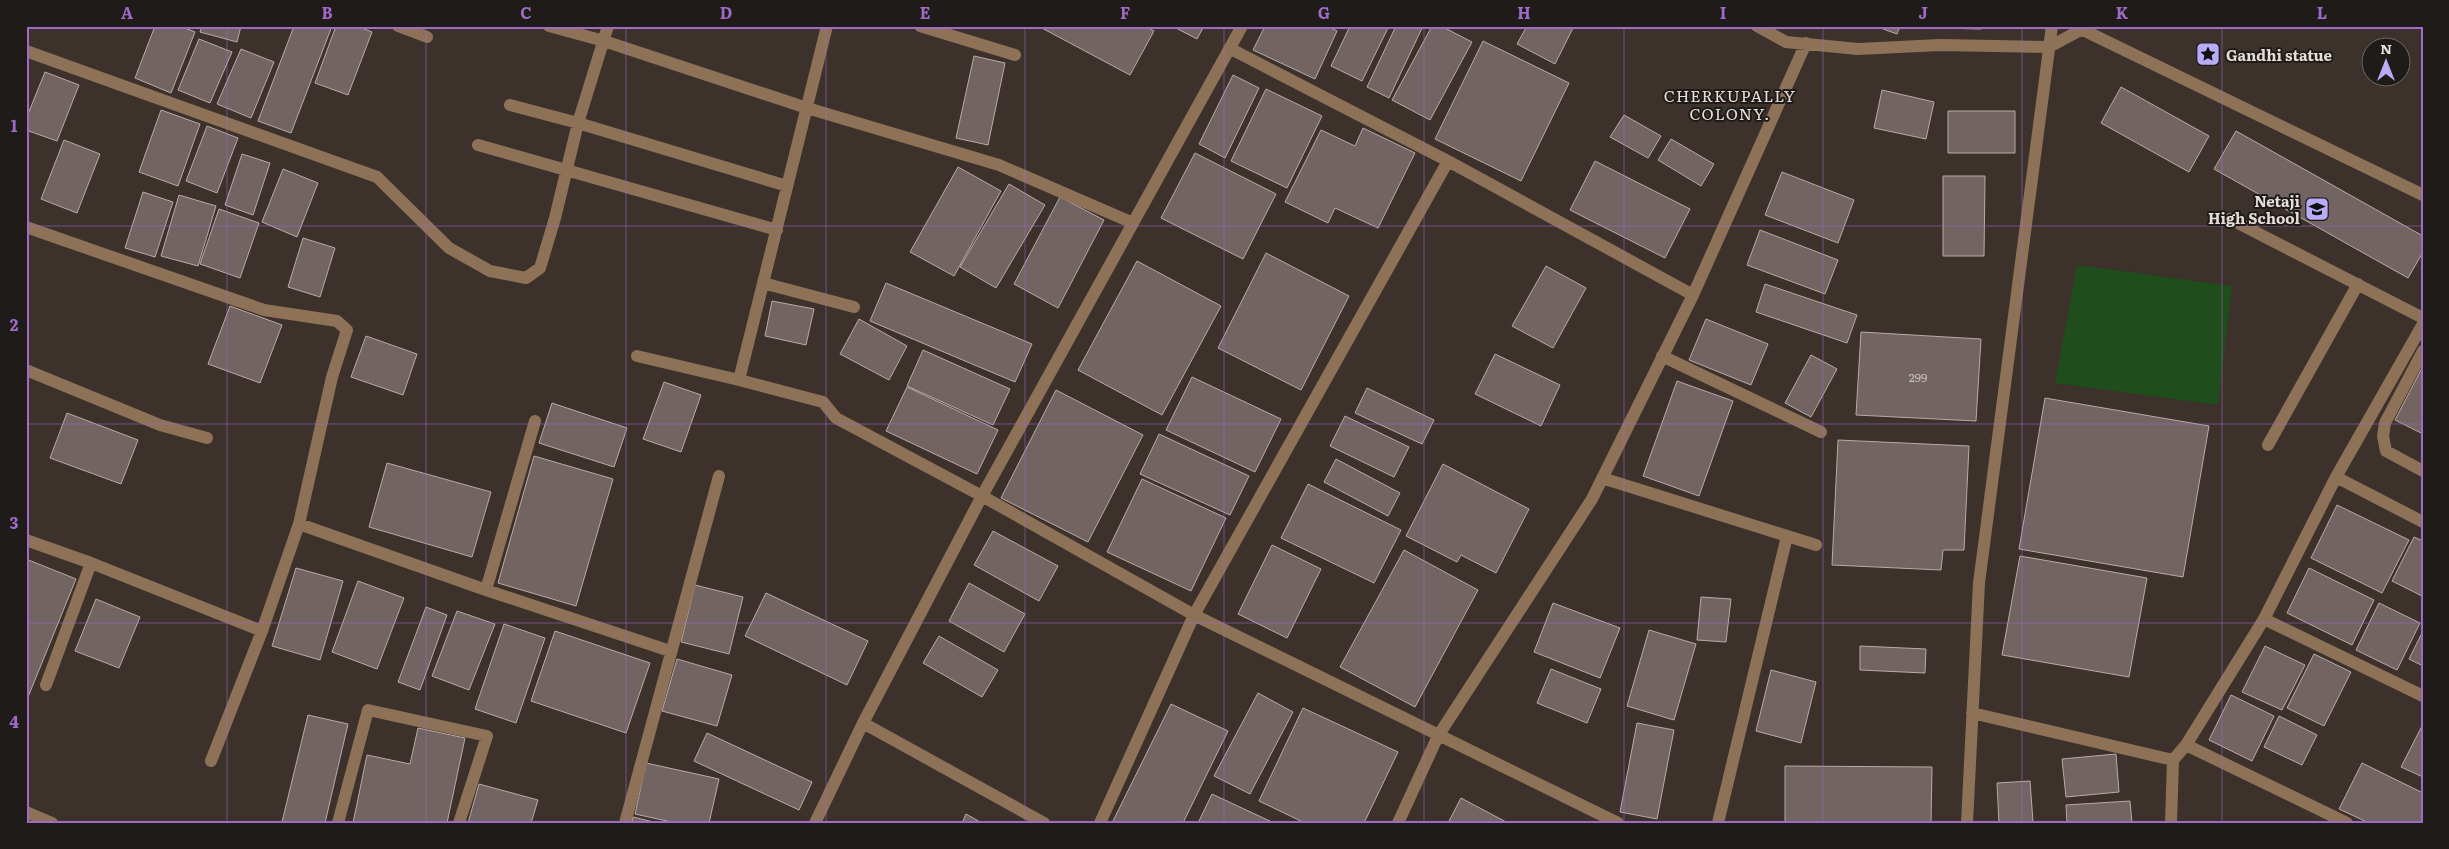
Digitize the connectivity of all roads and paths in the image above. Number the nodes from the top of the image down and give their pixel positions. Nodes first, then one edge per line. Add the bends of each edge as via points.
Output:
1 (398, 26) edge
2 (549, 26) edge
3 (608, 26) edge
4 (827, 26) edge
5 (920, 26) edge
6 (1242, 26) edge
7 (1757, 26) edge
8 (2052, 26) edge
9 (2085, 28) edge
10 (427, 37) dead end
11 (604, 41) junction
12 (1806, 43) junction
13 (2050, 47) junction
14 (1230, 49) junction
15 (26, 52) edge
16 (1016, 55) dead end
17 (510, 105) dead end
18 (807, 108) junction
19 (578, 123) junction
20 (478, 145) dead end
21 (1448, 161) junction
22 (566, 171) junction
23 (787, 186) junction
24 (2423, 195) edge
25 (2230, 218) dead end
26 (1132, 224) junction
27 (26, 227) edge
28 (776, 230) junction
29 (763, 283) junction
30 (2358, 284) junction
31 (1693, 295) junction
32 (854, 307) dead end
33 (2423, 318) edge
34 (2423, 324) edge
35 (2423, 351) edge
36 (637, 356) dead end
37 (1662, 356) junction
38 (26, 370) edge
39 (740, 380) junction
40 (535, 422) dead end
41 (1821, 432) dead end
42 (207, 438) dead end
43 (2268, 445) dead end
44 (2423, 471) edge
45 (719, 476) dead end
46 (2336, 477) junction
47 (1602, 478) junction
48 (982, 496) junction
49 (2423, 522) edge
50 (299, 524) junction
51 (1787, 536) junction
52 (26, 540) edge
53 (1816, 545) dead end
54 (91, 563) junction
55 (486, 590) junction
56 (1194, 615) junction
57 (2264, 619) junction
58 (262, 631) junction
59 (670, 650) junction
60 (46, 685) dead end
61 (2423, 696) edge
62 (1972, 713) junction
63 (862, 723) junction
64 (1438, 736) junction
65 (2186, 744) junction
66 (2172, 760) junction
67 (211, 761) dead end
68 (26, 812) edge
69 (52, 823) edge
70 (338, 823) edge
71 (459, 823) edge
72 (625, 823) edge
73 (815, 823) edge
74 (1044, 823) edge
75 (1100, 823) edge
76 (1398, 823) edge
77 (1618, 823) edge
78 (1718, 823) edge
79 (1967, 823) edge
80 (2171, 823) edge
81 (2348, 823) edge

1 - 10 street
2 - 11 street
3 - 11 street
4 - 18 street
5 - 16 street
6 - 14 street
7 - 12 street via 1786,42
8 - 13 street
9 - 13 street
9 - 24 street
11 - 18 street
11 - 19 street
12 - 13 street via 1858,49
12 - 31 street
13 - 62 street via 1979,583
14 - 21 street
14 - 26 street
15 - 22 street via 377,177 449,248 490,271 526,278 540,268
17 - 19 street
18 - 23 street
18 - 26 street via 999,165
19 - 22 street
19 - 23 street
20 - 22 street
21 - 31 street
21 - 56 street
22 - 28 street
23 - 28 street
25 - 30 street
26 - 48 street
27 - 50 street via 264,310 338,321 347,330 332,377
28 - 29 street
29 - 32 street
29 - 39 street
30 - 33 street
30 - 43 street
31 - 37 street
34 - 46 street
35 - 44 street via 2385,423 2383,436 2386,451
36 - 39 street
37 - 41 street
37 - 47 street
38 - 42 street via 160,424
39 - 48 street via 823,402 836,418
40 - 55 street
45 - 59 street
46 - 49 street
46 - 57 street
47 - 51 street
47 - 64 street via 1592,499
48 - 56 street
48 - 63 street
50 - 55 street
50 - 58 street
51 - 53 street
51 - 78 street
52 - 54 street
54 - 58 street
54 - 60 street
55 - 59 street
56 - 64 street
56 - 75 street
57 - 61 street
57 - 65 street
58 - 67 street
59 - 72 street
62 - 66 street
62 - 79 street
63 - 73 street
63 - 74 street
64 - 76 street
64 - 77 street
65 - 66 street
65 - 81 street
66 - 80 street
68 - 69 street
70 - 71 street via 368,710 487,736

